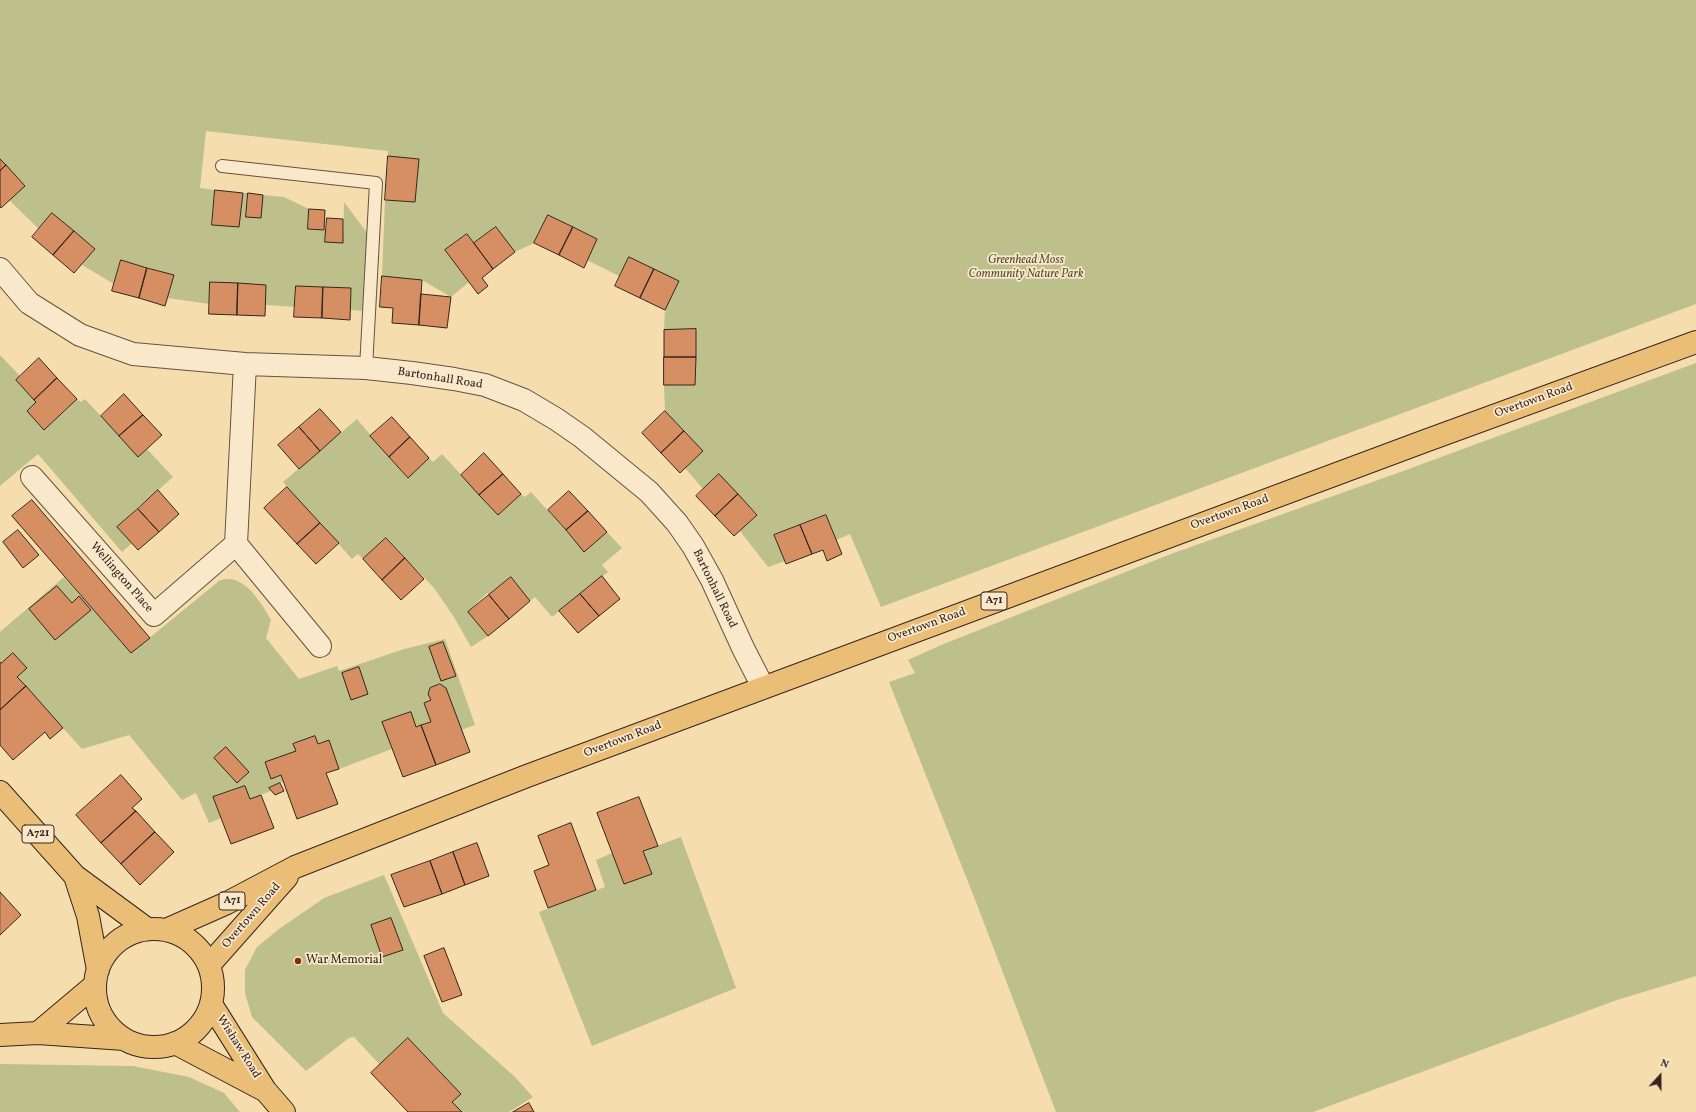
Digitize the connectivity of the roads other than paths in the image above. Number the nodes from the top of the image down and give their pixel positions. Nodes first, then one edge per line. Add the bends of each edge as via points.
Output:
1 (222, 166) dead end
2 (0, 269) edge
3 (1696, 342) edge
4 (245, 364) junction
5 (366, 368) junction
6 (32, 477) dead end
7 (236, 544) junction
8 (320, 646) dead end
9 (763, 687) junction
10 (0, 792) edge
11 (295, 867) junction
12 (75, 876) junction
13 (157, 929) junction
14 (209, 966) junction
15 (96, 978) junction
16 (211, 1004) junction
17 (38, 1033) junction
18 (0, 1035) edge
19 (124, 1039) junction
20 (175, 1043) junction
21 (265, 1090) junction
22 (284, 1112) edge

1 - 5 lane via 376,182
2 - 4 street, Bartonhall Road via 29,303 80,335 133,354
3 - 9 main road, Overtown Road / A71 via 1417,443
4 - 5 street, Bartonhall Road
4 - 7 street
5 - 9 street, Bartonhall Road via 454,378 485,385 524,400 556,419 616,465 649,492 677,523 693,546
6 - 7 street, Wellington Place via 154,615
7 - 8 street
9 - 11 main road, Overtown Road / A71
10 - 12 main road, A721
11 - 13 main road, Overtown Road / A71 via 227,903
11 - 14 main road, Overtown Road / A71
12 - 13 main road, A721
12 - 15 main road, A721 via 88,916
13 - 14 main road via 184,937 199,949
13 - 15 main road via 129,934 114,945 104,957
14 - 16 main road via 214,984
15 - 17 main road
15 - 19 main road via 97,1001 102,1016
16 - 20 main road via 203,1022 191,1034
16 - 21 main road, Wishaw Road
17 - 18 main road
17 - 19 main road
19 - 20 main road via 140,1045 158,1047
20 - 21 main road, Wishaw Road
21 - 22 main road, Wishaw Road

